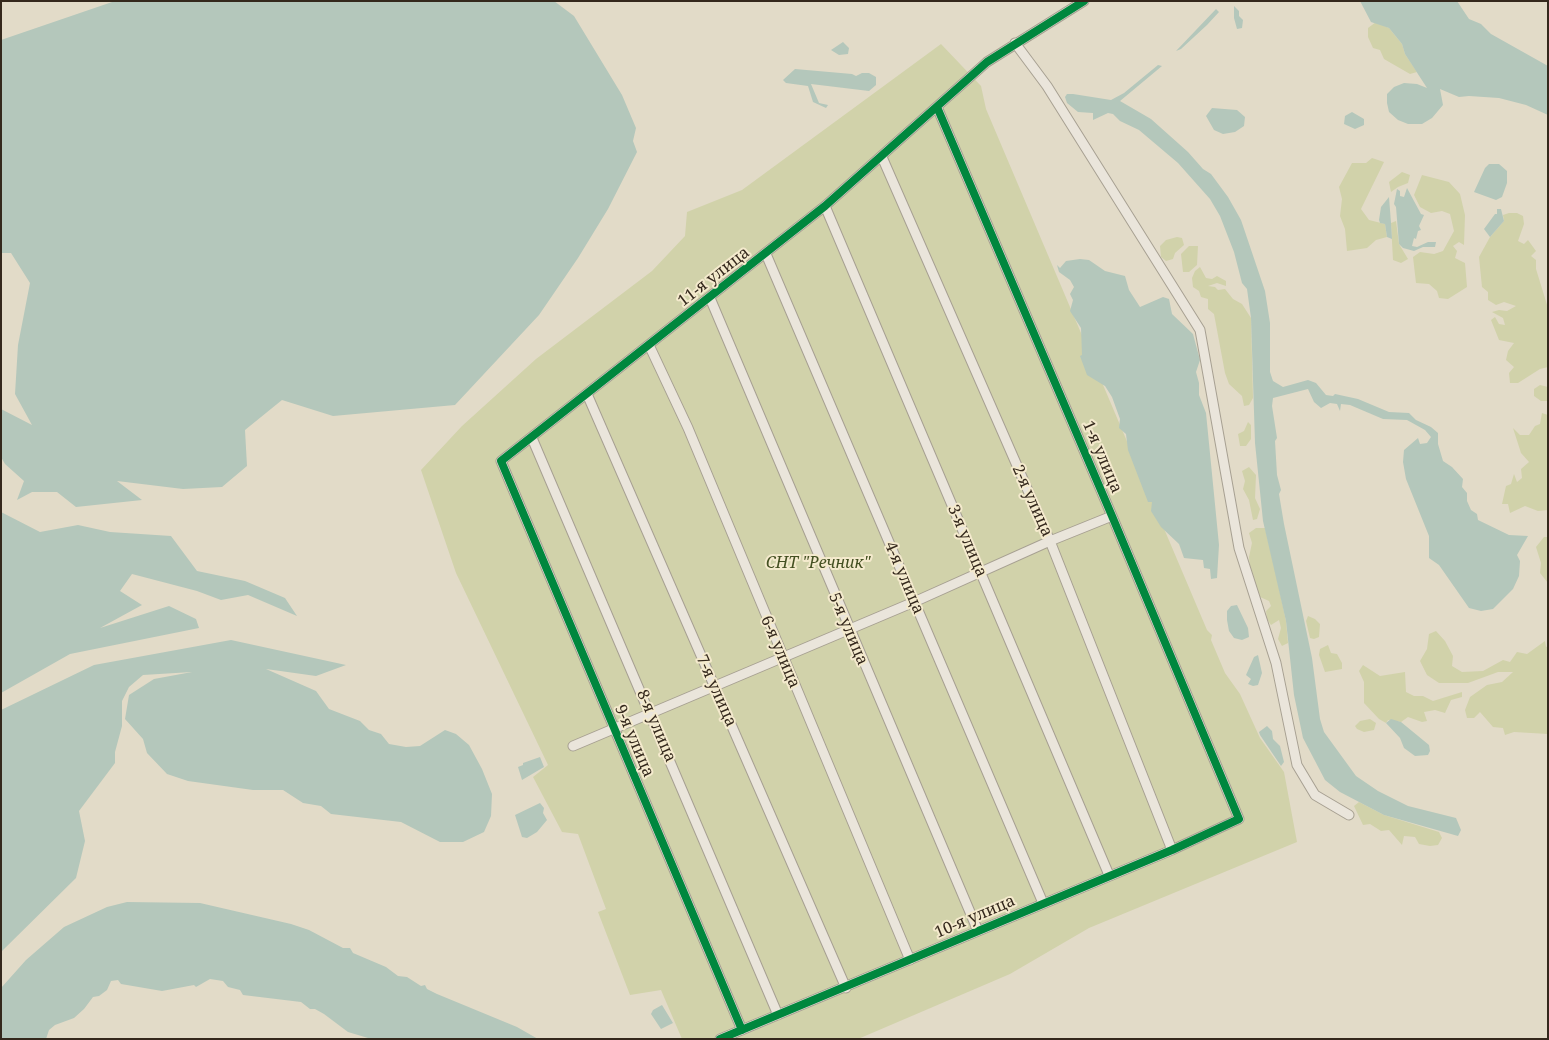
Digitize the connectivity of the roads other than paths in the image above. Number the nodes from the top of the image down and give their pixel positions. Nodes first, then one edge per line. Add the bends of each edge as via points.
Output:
1 (1084, 1) edge
2 (1015, 43) junction
3 (937, 107) junction
4 (882, 157) junction
5 (825, 206) junction
6 (766, 254) junction
7 (710, 298) junction
8 (649, 345) junction
9 (587, 394) junction
10 (532, 438) junction
11 (502, 462) joint
12 (1112, 516) junction
13 (1050, 541) junction
14 (981, 573) junction
15 (914, 602) junction
16 (849, 630) junction
17 (783, 658) junction
18 (715, 687) junction
19 (651, 713) junction
20 (614, 728) junction
21 (573, 746) dead end
22 (1349, 815) dead end
23 (1239, 819) joint
24 (1172, 850) junction
25 (1109, 875) junction
26 (1043, 903) junction
27 (978, 931) junction
28 (910, 960) junction
29 (846, 988) junction
30 (778, 1015) junction
31 (742, 1030) junction
32 (720, 1039) edge

1 - 2 street, 11-я улица
2 - 3 street, 11-я улица via 965,80
2 - 22 street via 1047,86 1200,330 1239,548 1278,670 1297,765 1314,795
3 - 4 street, 11-я улица
3 - 12 street, 1-я улица
4 - 5 street, 11-я улица
4 - 13 street, 2-я улица
5 - 6 street, 11-я улица
5 - 14 street, 3-я улица
6 - 7 street, 11-я улица
6 - 15 street, 4-я улица
7 - 8 street, 11-я улица
7 - 16 street, 5-я улица
8 - 9 street, 11-я улица
8 - 17 street, 6-я улица via 688,428
9 - 10 street, 11-я улица
9 - 18 street, 7-я улица
10 - 11 street, 11-я улица
10 - 19 street, 8-я улица
11 - 20 street, 9-я улица
12 - 13 street
12 - 23 street, 1-я улица
13 - 14 street
13 - 24 street, 2-я улица
14 - 15 street
14 - 25 street, 3-я улица
15 - 16 street
15 - 26 street, 4-я улица
16 - 17 street
16 - 27 street, 5-я улица
17 - 18 street
17 - 28 street, 6-я улица
18 - 19 street
18 - 29 street, 7-я улица
19 - 20 street
19 - 30 street, 8-я улица
20 - 21 street
20 - 31 street, 9-я улица
23 - 24 street, 10-я улица
24 - 25 street, 10-я улица
25 - 26 street, 10-я улица
26 - 27 street, 10-я улица
27 - 28 street, 10-я улица
28 - 29 street, 10-я улица
29 - 30 street, 10-я улица
30 - 31 street, 10-я улица
31 - 32 street, 10-я улица

